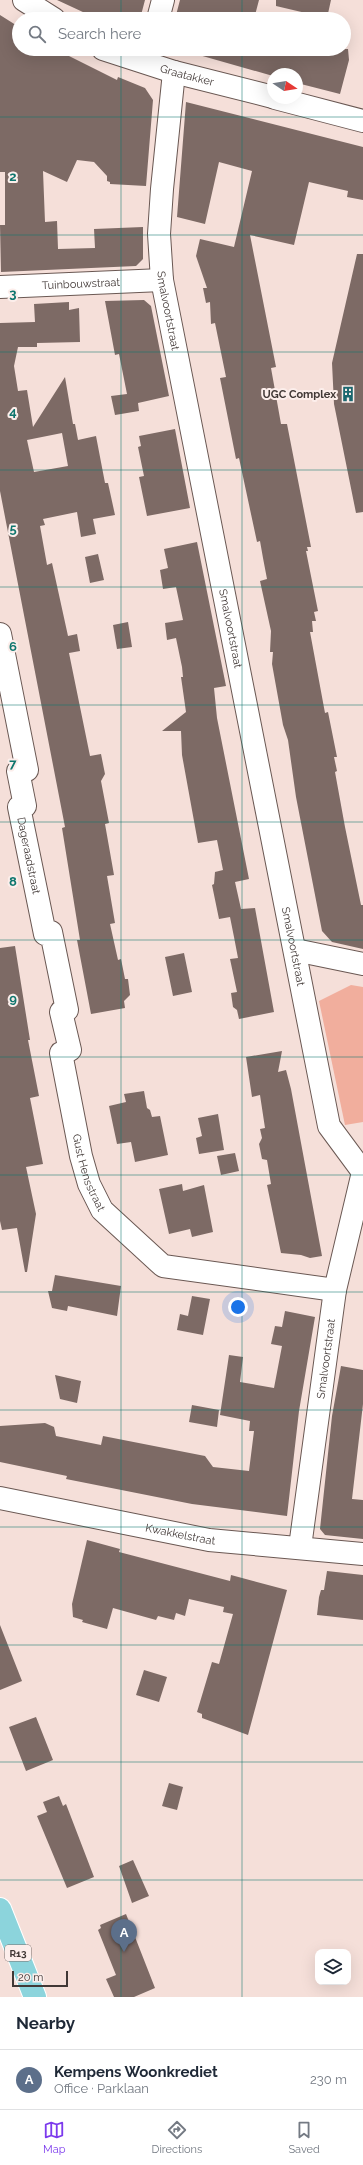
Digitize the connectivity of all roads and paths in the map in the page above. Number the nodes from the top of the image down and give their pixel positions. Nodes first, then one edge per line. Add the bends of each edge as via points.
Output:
1 (24, 0) edge
2 (163, 0) edge
3 (43, 12) edge
4 (160, 12) edge
5 (148, 56) edge
6 (174, 72) junction
7 (267, 96) edge
8 (297, 104) edge
9 (363, 121) edge
10 (162, 280) junction
11 (0, 287) edge
12 (0, 634) edge
13 (38, 902) joint
14 (295, 950) junction
15 (363, 964) edge
16 (363, 1172) edge
17 (335, 1290) junction
18 (0, 1498) edge
19 (300, 1547) junction
20 (363, 1554) edge
21 (0, 1909) edge
22 (35, 1997) edge

1 - 3 street
2 - 4 street
5 - 6 street, Graatakker
6 - 7 street, Graatakker
6 - 10 street, Smalvoortstraat via 159,234
8 - 9 street, Graatakker
10 - 11 street, Tuinbouwstraat
10 - 14 street, Smalvoortstraat
12 - 13 street, Dageraadstraat via 27,770 18,771 25,806 19,807
13 - 17 street, Gust Hensstraat via 45,934 51,932 67,1010 61,1012 70,1050 61,1053 81,1156 89,1184 102,1210 163,1266
14 - 15 street
14 - 16 street, Smalvoortstraat via 329,1126
16 - 17 street, Smalvoortstraat
17 - 19 street, Smalvoortstraat
18 - 19 street, Kwakkelstraat via 209,1540
19 - 20 street, Kwakkelstraat
21 - 22 main road, R13

